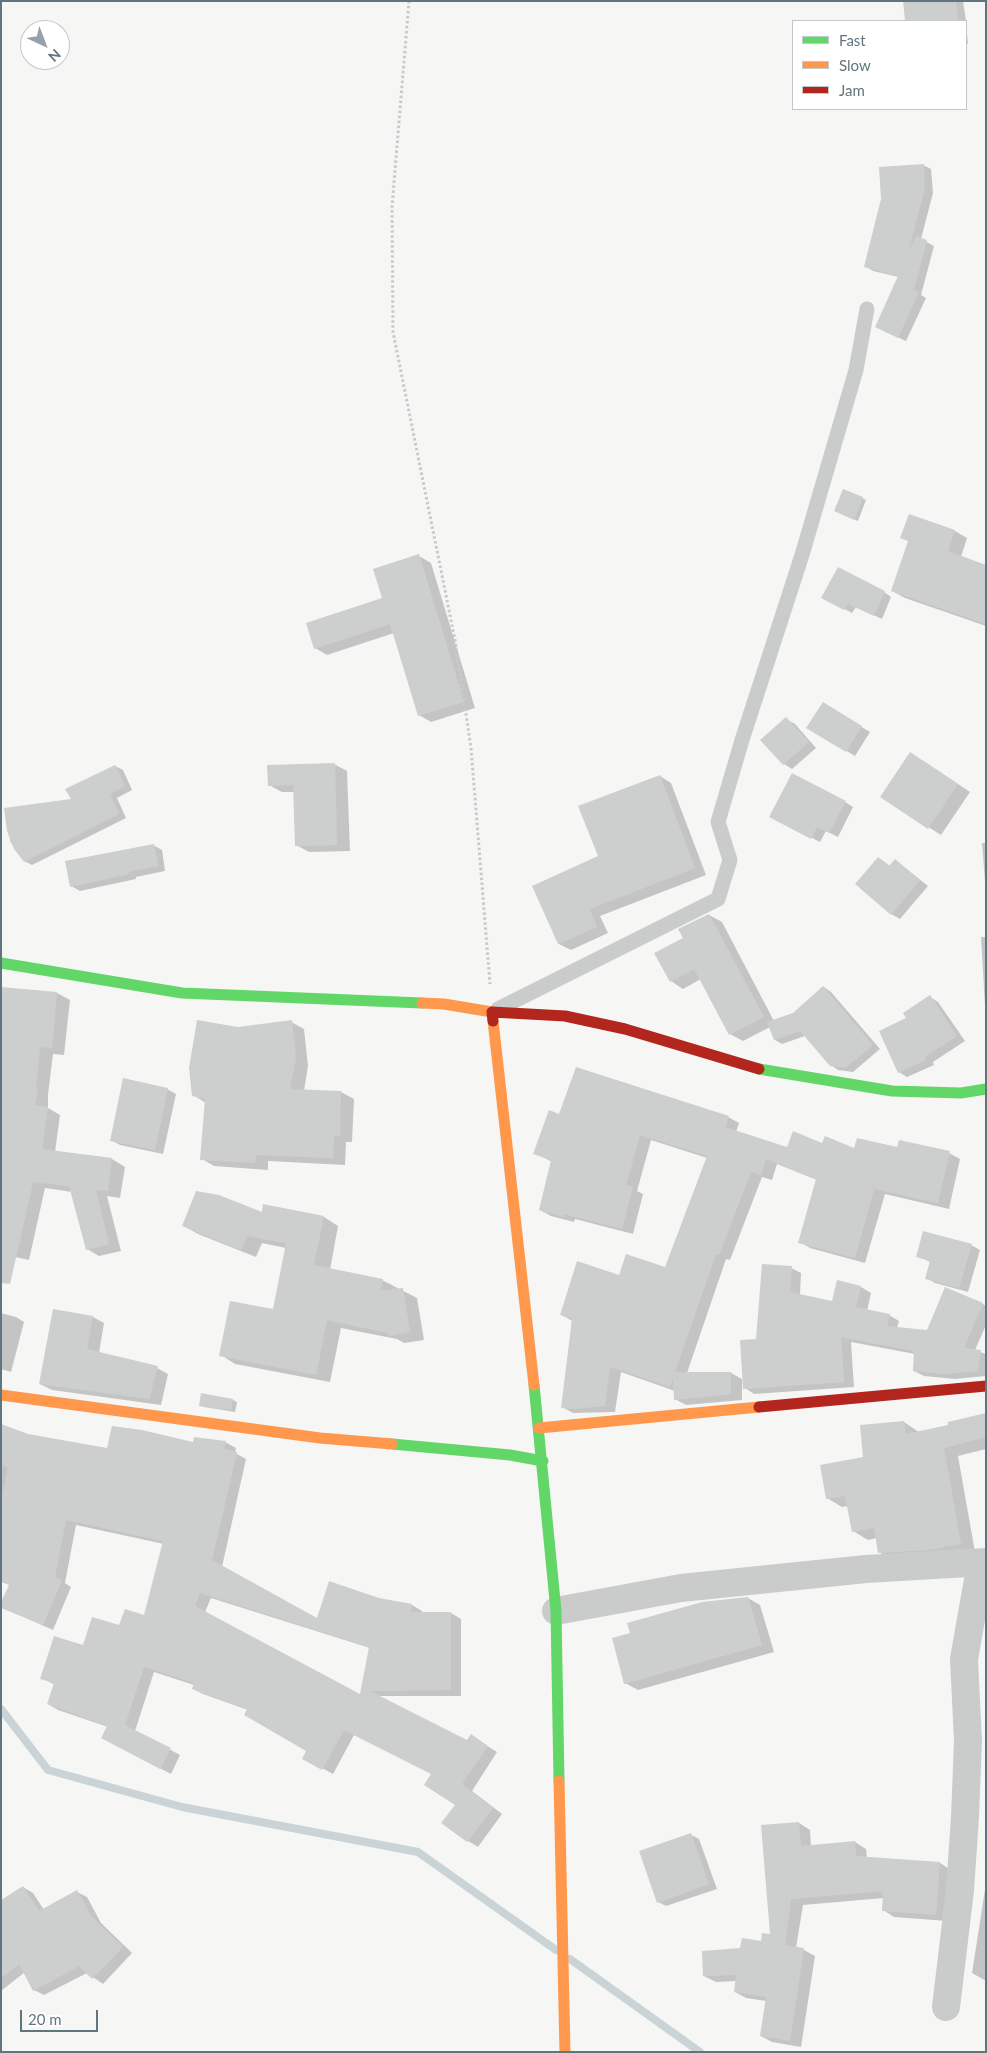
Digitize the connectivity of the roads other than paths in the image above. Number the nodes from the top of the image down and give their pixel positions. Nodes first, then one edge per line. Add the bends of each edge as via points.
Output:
1 (867, 309) dead end
2 (1, 963) edge
3 (492, 1012) junction
4 (986, 1089) edge
5 (986, 1386) edge
6 (1, 1395) edge
7 (540, 1428) junction
8 (543, 1462) junction
9 (984, 1562) edge
10 (556, 1611) junction
11 (946, 2007) dead end
12 (565, 2049) edge

1 - 3 lane via 854,380 718,822 730,860 718,899
2 - 3 main road via 182,993 444,1004
3 - 4 main road via 565,1016 633,1031 755,1068 824,1081 892,1091 961,1093
3 - 7 main road
5 - 7 main road
6 - 8 main road via 320,1438 510,1455
7 - 8 main road
8 - 10 main road
9 - 10 street via 866,1569 681,1588
9 - 11 street via 964,1659 968,1741 965,1818
10 - 12 main road

